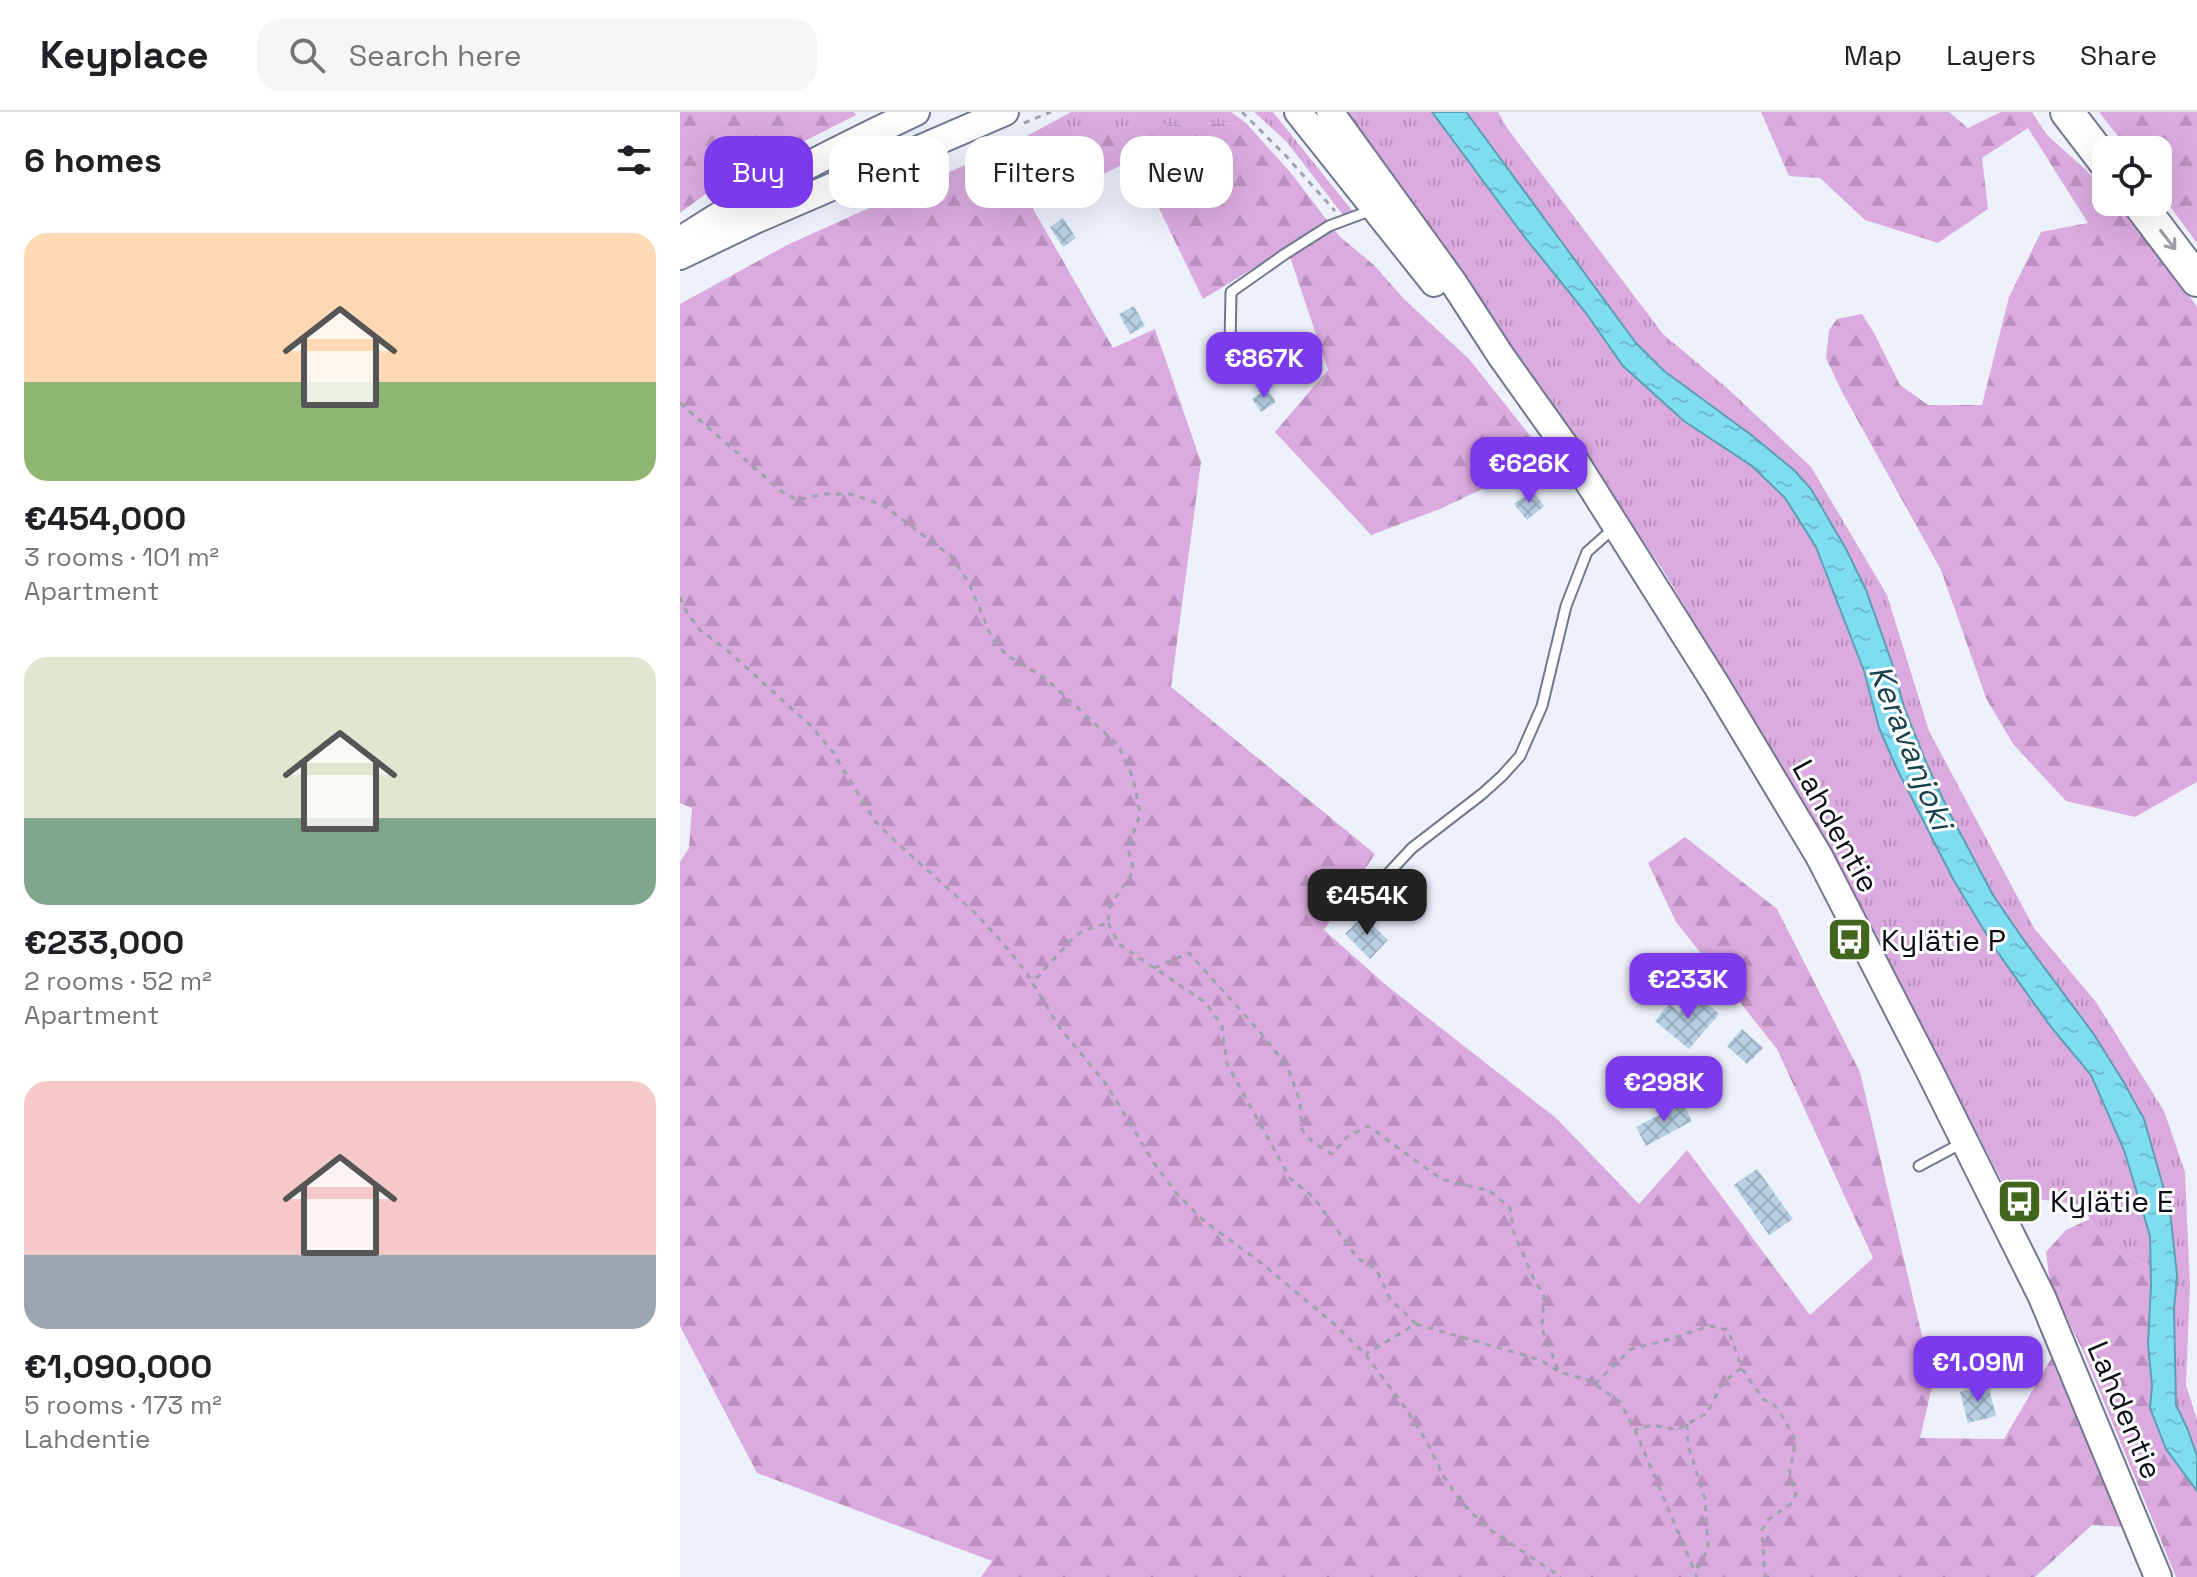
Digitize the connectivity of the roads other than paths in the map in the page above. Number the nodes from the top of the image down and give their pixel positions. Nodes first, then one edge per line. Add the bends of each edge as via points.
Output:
1 (916, 112) edge
2 (1005, 112) edge
3 (1298, 112) edge
4 (1330, 112) edge
5 (2067, 112) edge
6 (2092, 145) edge
7 (1383, 203) junction
8 (2149, 216) edge
9 (680, 242) edge
10 (680, 256) edge
11 (2197, 280) edge
12 (1230, 344) dead end
13 (1617, 526) junction
14 (1384, 878) dead end
15 (1965, 1142) junction
16 (1919, 1166) dead end
17 (2158, 1577) edge

1 - 9 main road via 779,180
2 - 10 main road
3 - 7 main road, Lahdentie
4 - 7 main road, Lahdentie
5 - 6 highway
7 - 12 lane via 1329,226 1231,292
7 - 13 main road, Lahdentie via 1453,282
8 -> 11 highway
13 - 14 lane via 1587,552 1566,606 1542,706 1520,756
13 - 15 main road, Lahdentie via 1819,856
15 - 16 lane
15 - 17 main road, Lahdentie via 2042,1297

